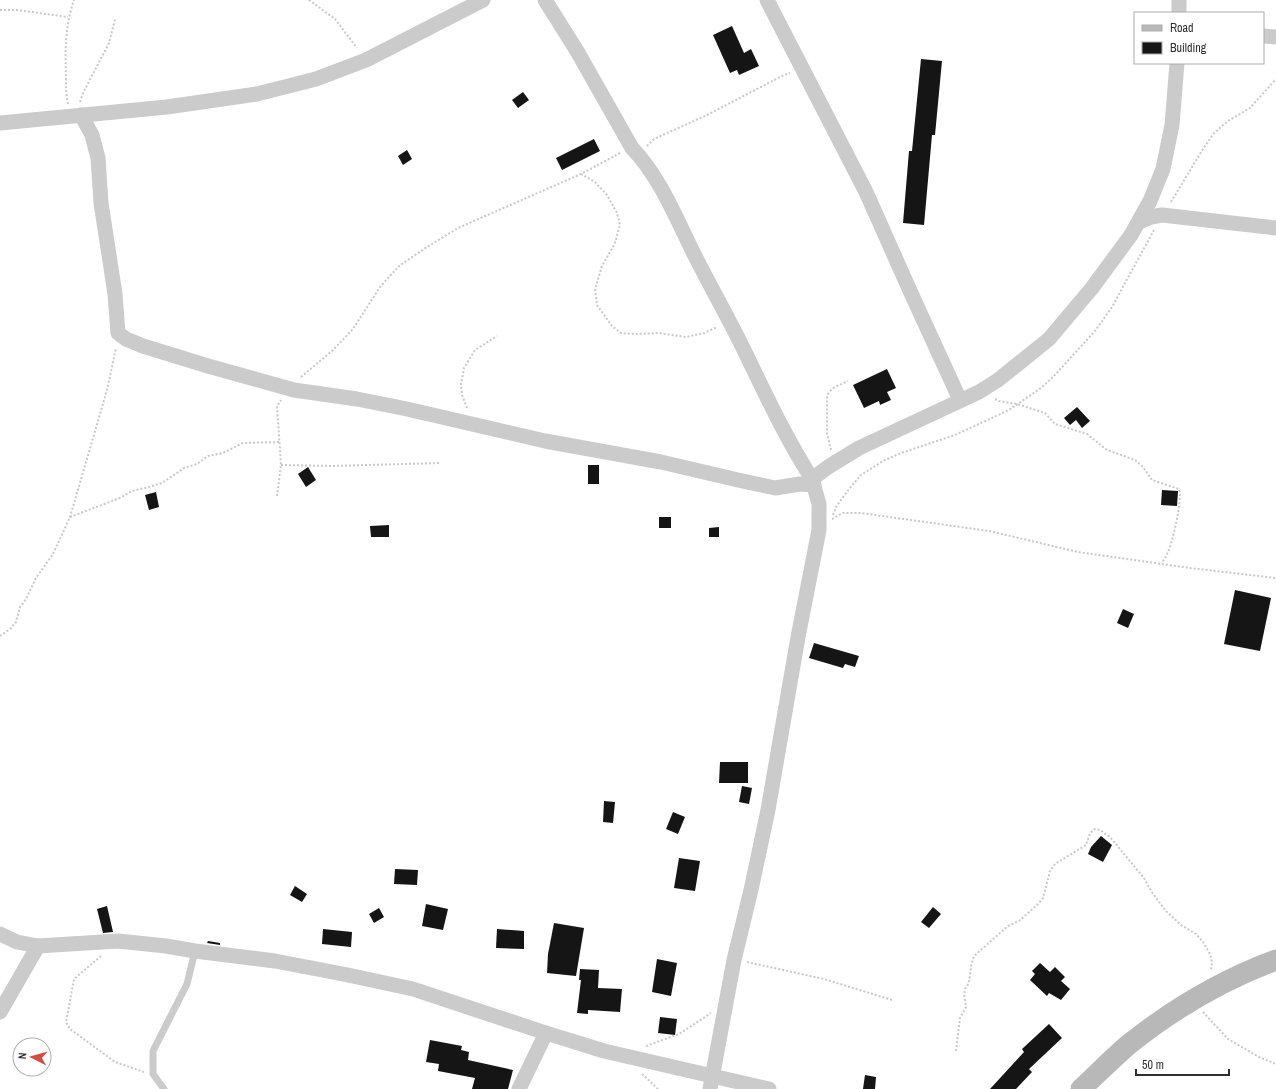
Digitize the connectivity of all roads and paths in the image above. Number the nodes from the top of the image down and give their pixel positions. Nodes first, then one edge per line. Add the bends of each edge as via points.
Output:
1 (74, 0) edge
2 (310, 0) edge
3 (483, 0) edge
4 (544, 0) edge
5 (767, 0) edge
6 (1180, 0) edge
7 (0, 10) edge
8 (1179, 12) edge
9 (69, 17) junction
10 (115, 19) dead end
11 (1264, 36) edge
12 (1276, 37) edge
13 (366, 60) junction
14 (1177, 64) edge
15 (803, 69) junction
16 (1276, 79) edge
17 (76, 116) junction
18 (0, 123) edge
19 (635, 151) junction
20 (580, 174) junction
21 (1162, 215) junction
22 (1139, 222) junction
23 (1276, 228) edge
24 (730, 324) junction
25 (118, 333) junction
26 (497, 336) dead end
27 (848, 381) dead end
28 (291, 389) junction
29 (979, 392) junction
30 (960, 400) junction
31 (479, 426) junction
32 (280, 442) junction
33 (440, 463) dead end
34 (281, 465) junction
35 (828, 467) junction
36 (813, 482) junction
37 (277, 496) dead end
38 (70, 517) junction
39 (819, 530) junction
40 (1160, 564) junction
41 (1276, 578) edge
42 (0, 636) edge
43 (0, 934) edge
44 (118, 941) junction
45 (38, 946) junction
46 (195, 951) junction
47 (734, 960) junction
48 (1276, 960) edge
49 (1197, 997) junction
50 (727, 998) junction
51 (892, 1000) dead end
52 (0, 1012) edge
53 (546, 1033) junction
54 (956, 1051) dead end
55 (622, 1055) junction
56 (1276, 1064) edge
57 (153, 1074) junction
58 (711, 1083) edge
59 (164, 1089) edge
60 (519, 1089) edge
61 (769, 1089) edge
62 (1081, 1089) edge

1 - 9 path
2 - 13 path via 335,19
3 - 13 street
4 - 19 street
5 - 15 street
6 - 8 street
7 - 9 path
9 - 17 path via 65,56 67,100
10 - 17 path via 109,43 83,93
11 - 12 street
13 - 17 street via 316,79 257,94 167,107
14 - 22 street via 1172,125 1163,169
15 - 19 path via 784,75 654,139
15 - 30 street via 866,192
16 - 21 path via 1250,108 1214,133
17 - 18 street
17 - 25 street via 92,136 98,158 101,203 115,294
19 - 20 path
19 - 24 street via 659,184
20 - 24 path via 595,182 606,195 620,225 595,289 597,305 612,326 620,333 659,333 686,337
20 - 28 path via 458,228 399,266 380,287 348,334
21 - 22 street
21 - 23 street
22 - 29 street via 1092,288 1049,339
24 - 36 street via 781,427
25 - 28 street via 143,346
25 - 38 path via 116,354 107,390
26 - 31 path via 475,350 464,368 462,396 467,409
27 - 35 path via 828,392 827,433 831,450
28 - 31 street via 407,408
28 - 32 path via 277,406
29 - 30 street
29 - 40 path via 999,401 1045,413 1055,424 1087,434 1107,450 1135,460 1152,480 1179,489 1179,504 1173,533 1167,556
30 - 35 street via 860,448
31 - 36 street via 661,462 775,488
32 - 34 path
32 - 38 path via 242,443 223,453 208,456 162,483 132,491
33 - 34 path
34 - 37 path
35 - 36 street
36 - 39 street via 819,504
38 - 42 path via 53,554 20,607 16,622
39 - 40 path via 843,513 861,513 989,531 1078,552
39 - 47 street via 768,810
40 - 41 path
43 - 45 street via 17,942
44 - 45 street
44 - 46 street
44 - 57 path via 74,979 66,1022 70,1029 114,1062
45 - 52 street
46 - 53 street via 276,961 413,989
46 - 57 lane via 187,984 153,1051
47 - 50 street
47 - 51 path via 824,979
48 - 49 main road
49 - 54 path via 1211,970 1212,962 1203,942 1165,910 1144,878 1110,837 1094,828 1086,845 1055,864 1050,871 1043,898 1038,904 974,956 969,983 964,994 966,1007 960,1018
49 - 56 path via 1228,1039
49 - 62 main road via 1128,1046
50 - 55 path via 680,1034
50 - 58 street
53 - 55 street
53 - 60 street
55 - 58 street
57 - 59 lane
58 - 61 street

